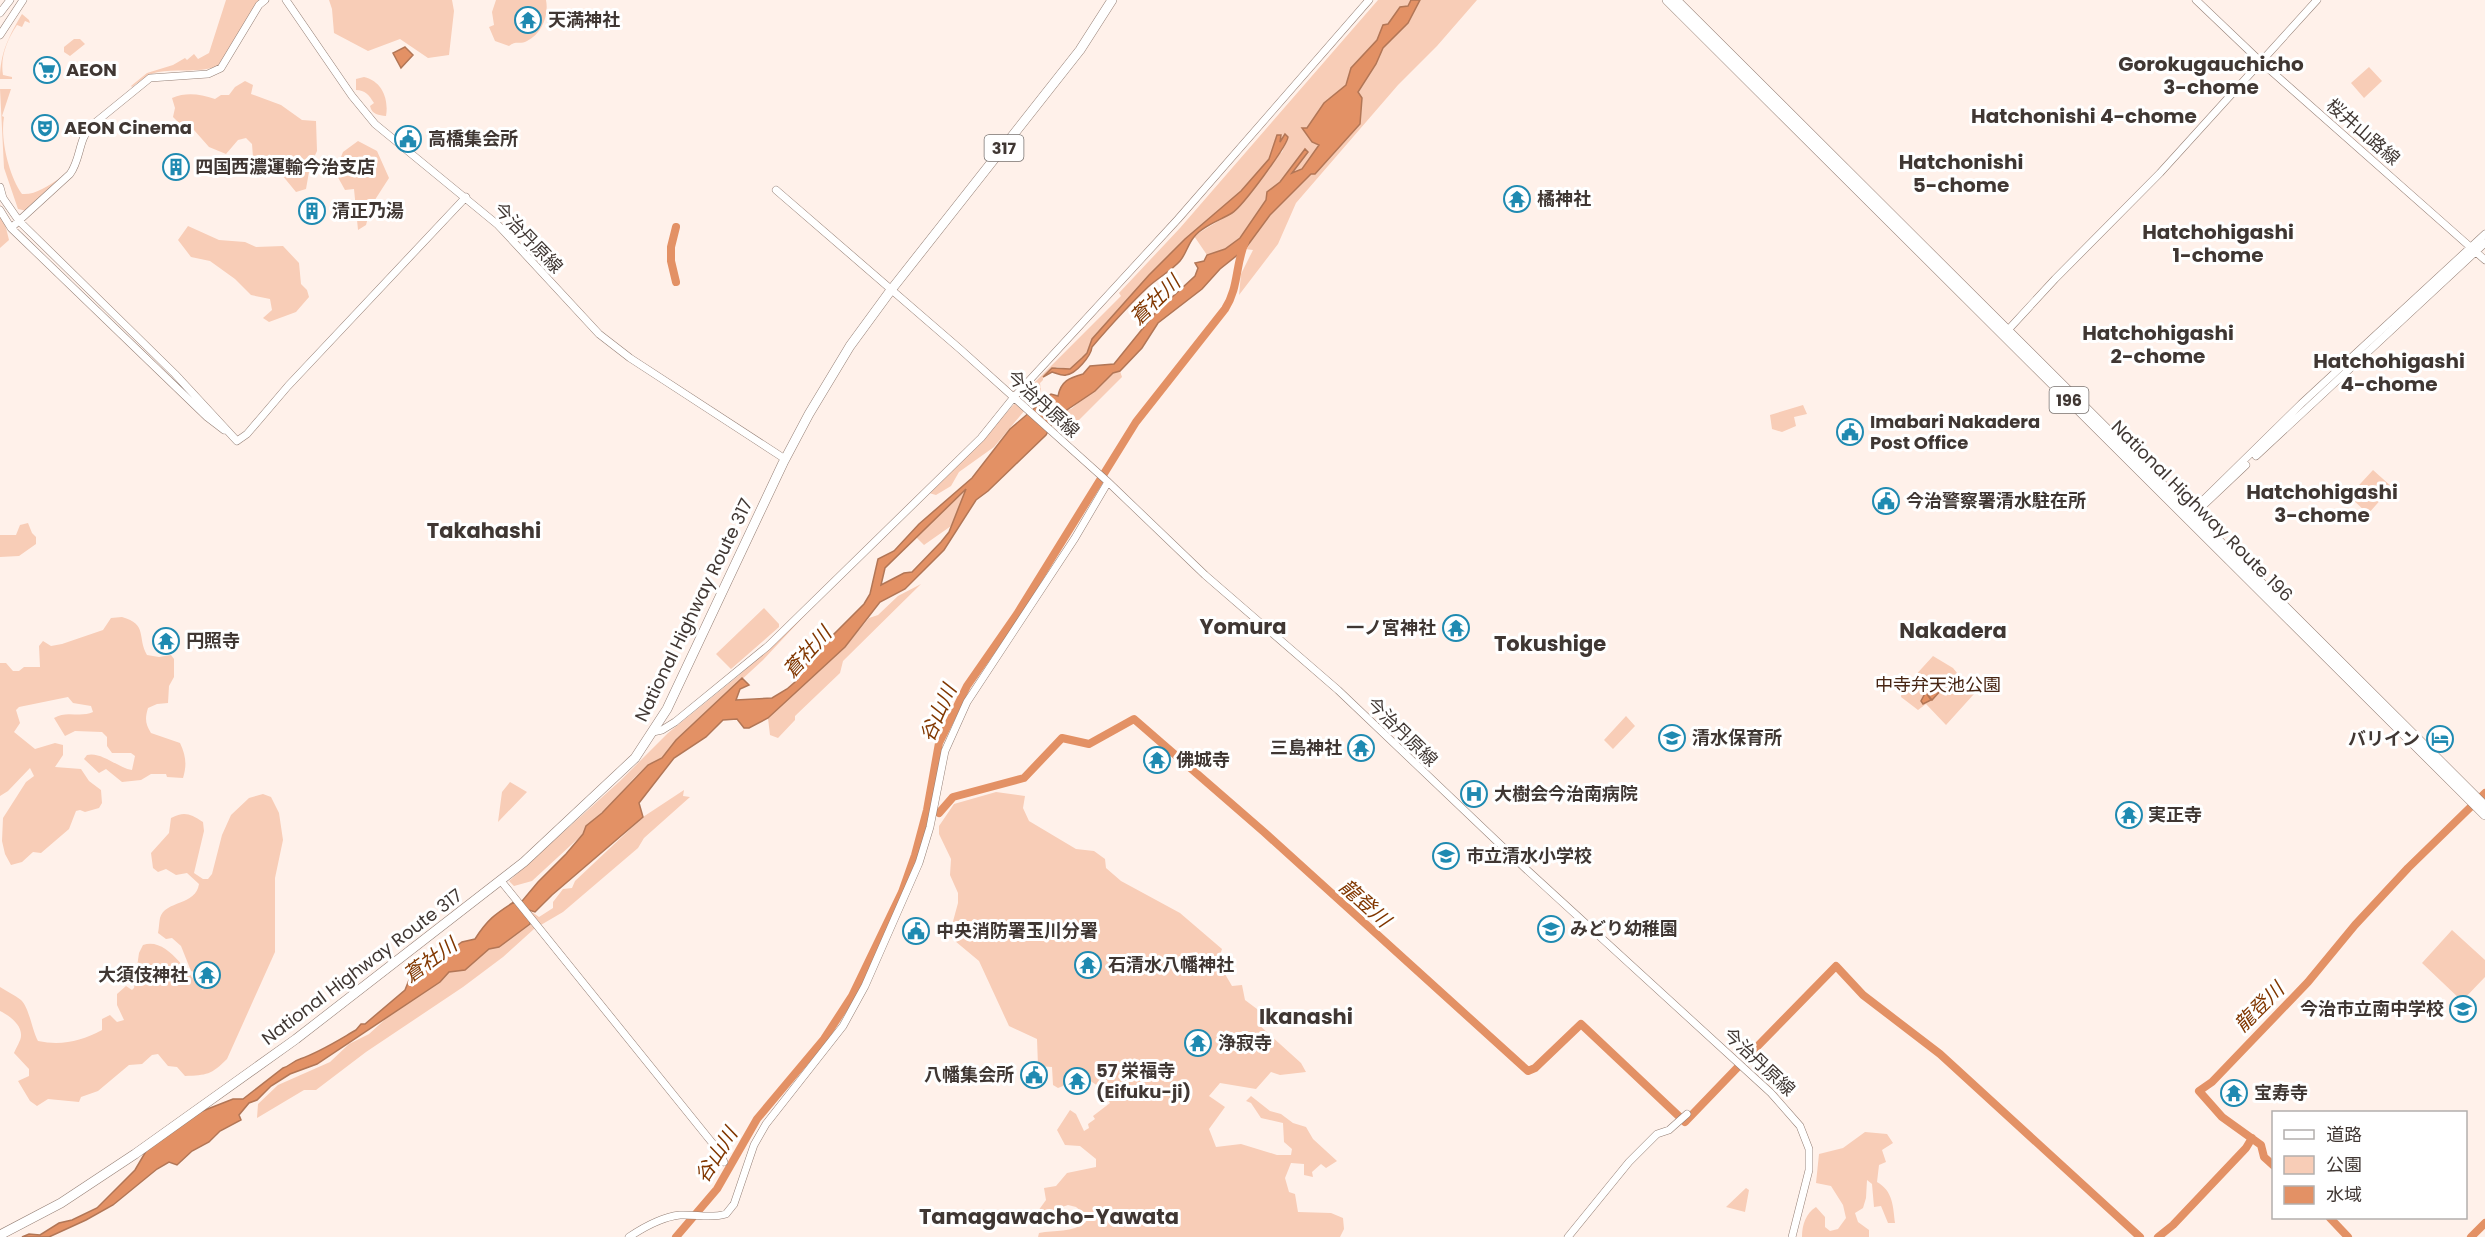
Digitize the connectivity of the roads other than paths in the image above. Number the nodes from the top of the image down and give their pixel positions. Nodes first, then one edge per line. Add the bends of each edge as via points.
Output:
1 (10, 0) edge
2 (23, 0) edge
3 (265, 0) edge
4 (286, 0) edge
5 (1112, 0) edge
6 (1369, 0) edge
7 (1666, 0) edge
8 (1676, 0) edge
9 (2196, 0) edge
10 (2317, 0) edge
11 (0, 13) edge
12 (0, 35) edge
13 (2261, 62) junction
14 (0, 187) edge
15 (776, 190) dead end
16 (466, 197) junction
17 (0, 210) edge
18 (20, 221) junction
19 (11, 228) junction
20 (2485, 234) edge
21 (2485, 243) edge
22 (2474, 249) junction
23 (2485, 260) edge
24 (891, 291) junction
25 (2008, 330) junction
26 (1016, 399) junction
27 (237, 441) junction
28 (785, 459) junction
29 (1108, 482) junction
30 (2190, 516) junction
31 (653, 732) junction
32 (2478, 802) edge
33 (2485, 815) edge
34 (502, 882) junction
35 (1687, 1114) dead end
36 (724, 1162) dead end
37 (0, 1235) edge
38 (628, 1237) edge
39 (1568, 1237) edge
40 (1792, 1237) edge

1 - 11 street
2 - 12 street
3 - 18 street via 221,68 208,74 150,78 91,126 83,134 70,174
4 - 16 street, 今治丹原線 via 375,124
5 - 24 highway, National Highway Route 317 / 317 via 1080,50
6 - 26 street
7 - 30 highway, National Highway Route 196 / 196
8 - 25 highway, National Highway Route 196 / 196
9 - 13 street, 桜井山路線
10 - 13 street
13 - 22 street, 桜井山路線
13 - 25 street
14 - 18 street
15 - 24 street, 今治丹原線
16 - 27 street
16 - 28 street, 今治丹原線 via 604,339
17 - 19 street
18 - 19 street
18 - 27 street
19 - 27 street via 207,417
20 - 22 street
21 - 22 street
22 - 23 street, 桜井山路線
22 - 30 street via 2301,404
24 - 26 street, 今治丹原線
24 - 28 highway, National Highway Route 317 / 317 via 850,346
25 - 30 highway, National Highway Route 196 / 196
26 - 29 street, 今治丹原線
26 - 31 street via 981,438 768,645 675,722
28 - 31 highway, National Highway Route 317 / 317
29 - 38 street via 1076,538 967,702 945,751 919,863 865,986 843,1026 766,1124 754,1145 734,1204 726,1214 714,1218 668,1217
29 - 40 street, 今治丹原線 via 1205,575 1338,690 1790,1112 1806,1139 1810,1158
30 - 32 highway, National Highway Route 196 / 196
31 - 34 highway, National Highway Route 317 / 317 via 617,776
32 - 33 highway, National Highway Route 196 / 196
34 - 36 street
34 - 37 highway, National Highway Route 317 / 317 via 153,1142 61,1203
35 - 39 street via 1669,1130 1657,1134 1629,1162

